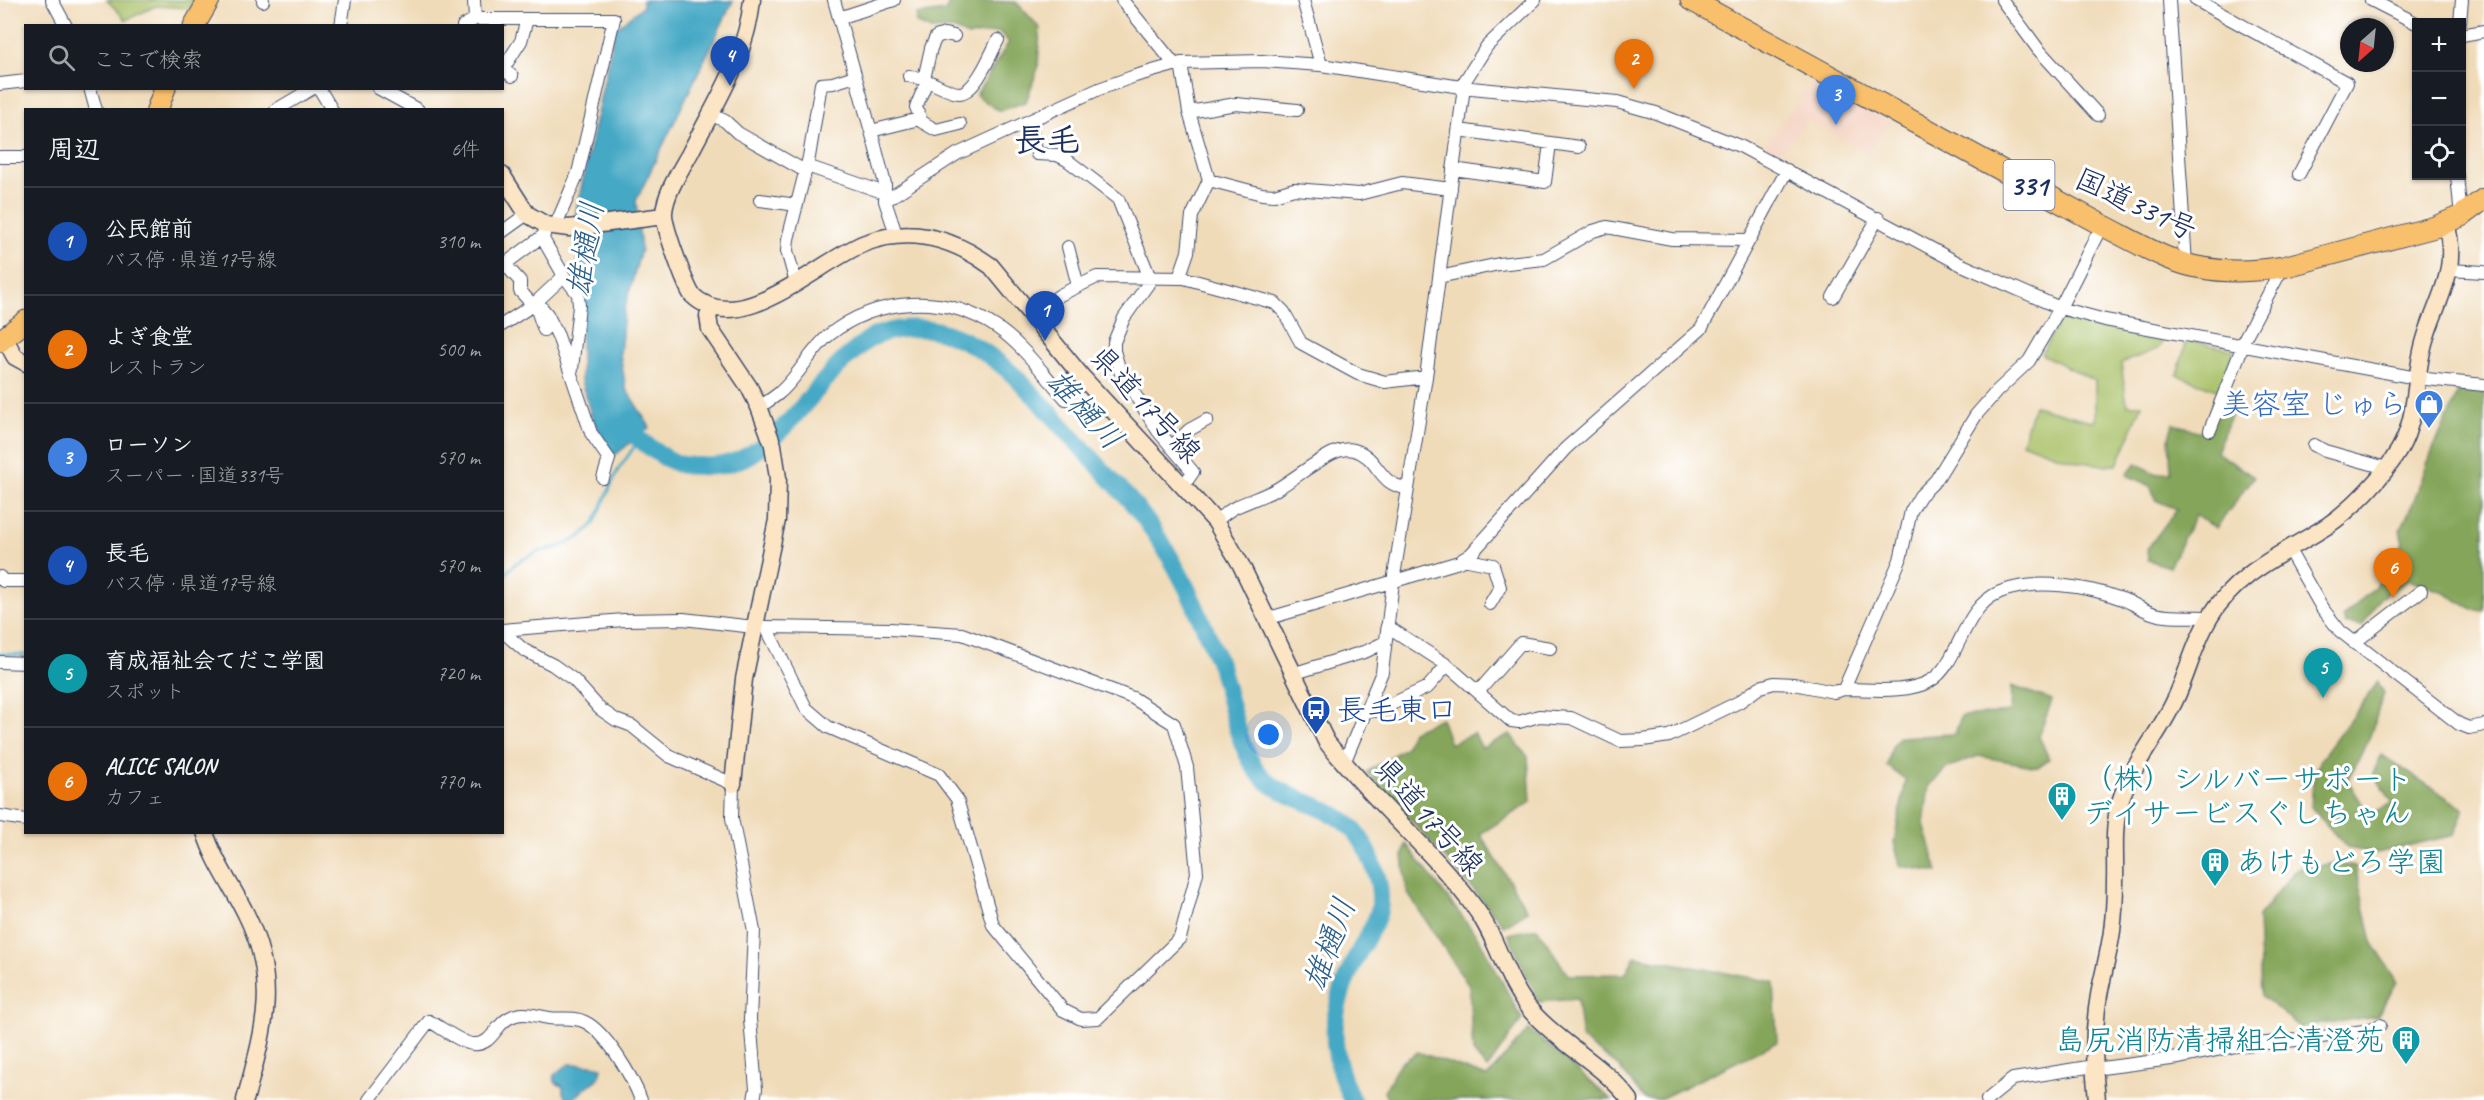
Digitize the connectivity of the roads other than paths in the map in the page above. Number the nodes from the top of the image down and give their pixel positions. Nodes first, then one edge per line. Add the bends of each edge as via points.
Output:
1 (52, 0) edge
2 (209, 0) edge
3 (345, 0) edge
4 (474, 0) edge
5 (752, 0) edge
6 (834, 0) edge
7 (894, 0) edge
8 (1122, 0) edge
9 (1303, 0) edge
10 (1534, 0) edge
11 (1691, 0) edge
12 (2002, 0) edge
13 (2169, 0) edge
14 (2196, 0) edge
15 (2371, 0) edge
16 (2462, 0) edge
17 (839, 18) junction
18 (2460, 18) edge
19 (475, 19) junction
20 (527, 20) junction
21 (2412, 21) edge
22 (499, 22) edge
23 (65, 24) edge
24 (195, 24) edge
25 (341, 24) edge
26 (466, 24) edge
27 (2484, 31) edge
28 (2466, 34) edge
29 (954, 36) dead end
30 (998, 40) dead end
31 (1178, 64) junction
32 (1321, 65) junction
33 (504, 67) edge
34 (504, 70) edge
35 (512, 76) dead end
36 (855, 76) junction
37 (909, 76) dead end
38 (926, 80) junction
39 (24, 81) edge
40 (0, 84) edge
41 (1462, 87) junction
42 (91, 90) edge
43 (164, 90) edge
44 (310, 90) edge
45 (320, 90) edge
46 (382, 90) edge
47 (95, 108) edge
48 (158, 108) edge
49 (279, 108) edge
50 (331, 108) edge
51 (414, 108) edge
52 (1297, 110) dead end
53 (1189, 112) junction
54 (710, 114) junction
55 (2098, 115) dead end
56 (919, 119) junction
57 (1029, 121) junction
58 (960, 124) dead end
59 (1459, 130) junction
60 (871, 131) junction
61 (1550, 143) junction
62 (1579, 147) dead end
63 (24, 156) edge
64 (0, 157) edge
65 (806, 169) junction
66 (1453, 169) junction
67 (1787, 170) junction
68 (2299, 174) dead end
69 (1209, 180) junction
70 (2457, 180) edge
71 (504, 182) edge
72 (1451, 189) junction
73 (508, 197) edge
74 (885, 197) junction
75 (2484, 199) edge
76 (760, 200) dead end
77 (797, 205) junction
78 (527, 214) junction
79 (664, 216) junction
80 (1878, 218) junction
81 (2454, 219) junction
82 (2102, 225) junction
83 (553, 229) junction
84 (504, 231) edge
85 (897, 237) junction
86 (1749, 240) junction
87 (1068, 247) dead end
88 (504, 262) edge
89 (2186, 264) junction
90 (2283, 267) junction
91 (2449, 270) junction
92 (2484, 272) edge
93 (564, 276) junction
94 (1149, 278) junction
95 (1179, 278) junction
96 (1439, 278) junction
97 (796, 283) junction
98 (1078, 286) junction
99 (1833, 297) dead end
100 (535, 303) junction
101 (712, 308) junction
102 (2060, 308) junction
103 (1032, 314) junction
104 (24, 323) edge
105 (504, 325) edge
106 (544, 330) dead end
107 (2, 340) edge
108 (2242, 345) junction
109 (24, 362) edge
110 (572, 371) junction
111 (1426, 377) junction
112 (2417, 378) junction
113 (2484, 385) edge
114 (1066, 399) dead end
115 (759, 407) junction
116 (1208, 420) dead end
117 (2210, 430) dead end
118 (2314, 446) dead end
119 (1171, 447) junction
120 (2386, 468) junction
121 (603, 478) dead end
122 (1184, 485) junction
123 (1408, 488) junction
124 (1215, 521) junction
125 (2289, 550) junction
126 (1463, 559) junction
127 (1, 581) edge
128 (24, 581) edge
129 (1393, 582) junction
130 (2421, 591) dead end
131 (1490, 604) dead end
132 (2210, 617) junction
133 (1266, 619) junction
134 (1387, 626) junction
135 (760, 627) junction
136 (504, 631) edge
137 (504, 633) edge
138 (1386, 642) junction
139 (2354, 643) junction
140 (1550, 648) dead end
141 (0, 662) edge
142 (24, 663) edge
143 (1447, 666) junction
144 (1292, 674) junction
145 (1844, 689) junction
146 (1478, 692) junction
147 (1365, 712) junction
148 (2484, 725) edge
149 (1344, 763) junction
150 (733, 784) junction
151 (0, 816) edge
152 (24, 820) edge
153 (205, 834) edge
154 (2380, 1025) dead end
155 (2094, 1068) junction
156 (244, 1100) edge
157 (369, 1100) edge
158 (641, 1100) edge
159 (754, 1100) edge
160 (1630, 1100) edge
161 (1987, 1100) edge
162 (2097, 1100) edge

1 - 23 street
2 - 24 highway
3 - 25 street
4 - 19 street
5 - 54 street via 744,42
6 - 17 street
7 - 17 street
8 - 31 street
9 - 32 street
10 - 41 street via 1487,46
11 - 82 highway, 国道331号 / 331
12 - 55 street via 2038,49
13 - 89 street
14 - 68 street via 2347,83
15 - 21 street
16 - 18 street
17 - 36 street
19 - 22 street
19 - 26 street
20 - 22 street
20 - 33 street
20 - 83 street via 614,19 578,173
27 - 28 street
29 - 38 street via 936,37
30 - 38 street via 976,82 965,91 957,93
31 - 32 street via 1262,61
31 - 53 street
31 - 57 street via 1099,89
32 - 41 street
34 - 35 street
36 - 60 street
36 - 65 street via 821,84
37 - 38 street
38 - 56 street via 916,107
39 - 40 street
41 - 59 street
41 - 67 street via 1617,102 1656,113
42 - 47 street
43 - 48 highway
44 - 49 street
45 - 50 street
46 - 51 street
52 - 53 street via 1236,104
53 - 69 street
54 - 65 street
54 - 79 street via 673,187
56 - 58 street via 936,130
56 - 60 street
57 - 74 street via 957,154
57 - 94 street via 1037,154 1057,155 1066,160 1118,199
59 - 61 street
59 - 66 street
60 - 74 street
61 - 62 street
61 - 66 street via 1545,182
63 - 64 street
65 - 74 street
65 - 77 street
66 - 72 street
67 - 80 street
67 - 86 street
69 - 72 street via 1274,195 1294,189 1359,194 1402,183
69 - 95 street via 1192,216 1188,252
70 - 81 street
71 - 73 street
72 - 96 street
73 - 78 street
74 - 85 street
75 - 81 highway, 国道331号 / 331
76 - 77 street
77 - 97 street via 787,251
78 - 83 street
78 - 84 street
79 - 83 street
79 - 101 street via 687,288 699,302
80 - 99 street
80 - 102 street via 1960,264
81 - 90 highway, 国道331号 / 331
81 - 91 street
82 - 89 highway, 国道331号 / 331
82 - 102 street
83 - 88 street
83 - 93 street via 543,239
85 - 97 street, 県道17号線 via 865,243
85 - 103 street, 県道17号線 via 952,242 972,252 991,266
86 - 96 street via 1672,239 1608,227 1593,231 1544,259 1499,264
86 - 126 street via 1701,329 1566,448
87 - 98 street
88 - 100 street via 520,281 520,291
89 - 90 highway, 国道331号 / 331 via 2231,270
90 - 108 street
91 - 92 street
91 - 112 street via 2444,294 2424,341
93 - 100 street
93 - 110 street via 578,294
94 - 95 street
94 - 98 street via 1097,277
94 - 119 street via 1124,318 1114,351 1120,371
95 - 111 street via 1275,303 1301,343 1358,374 1385,382
96 - 111 street
97 - 101 street, 県道17号線 via 733,310
98 - 103 street
100 - 105 street
100 - 106 street
100 - 110 street via 548,314
101 - 115 street via 708,316 710,329
102 - 108 street
102 - 145 street via 2030,361 1976,415 1911,511 1900,560
103 - 122 street, 県道17号線 via 1083,378
104 - 107 highway
107 - 109 street
108 - 112 street
108 - 117 street
110 - 121 street via 587,424 609,459
111 - 123 street
112 - 113 street
112 - 120 street via 2408,428 2400,449
114 - 115 street via 996,327 952,308 917,303 873,311 844,324 827,337 779,394
115 - 135 street via 778,478 777,520
116 - 119 street via 1189,430
118 - 120 street
119 - 122 street via 1193,472
120 - 125 street via 2351,507
122 - 124 street, 県道17号線
123 - 124 street via 1386,480 1368,457 1353,449 1343,450
123 - 129 street
124 - 133 street, 県道17号線
125 - 132 street via 2241,580
125 - 139 street via 2322,608
126 - 129 street
126 - 131 street via 1493,565 1500,587
127 - 128 street
129 - 133 street
129 - 134 street
130 - 139 street
132 - 145 street via 2158,615 2089,588 2018,587 1982,604 1932,680 1910,688
132 - 155 street via 2174,702 2120,801 2115,833 2112,932 2097,1009
133 - 144 street, 県道17号線
134 - 138 street
134 - 143 street
135 - 135 street via 962,634 1133,698 1174,724 1187,767 1197,873 1180,938 1098,1018 1081,1019 1063,1010 993,924 957,799 939,775 817,719 806,708
135 - 136 street via 683,619
135 - 150 street via 744,679
137 - 150 street via 524,650 574,680 600,709 632,726 669,756
138 - 144 street
138 - 147 street via 1382,672
139 - 148 street via 2459,724 2469,728
140 - 146 street via 1521,643
141 - 142 street
143 - 146 street
143 - 147 street via 1428,687 1379,710
144 - 149 street, 県道17号線 via 1317,725
145 - 146 street via 1834,692 1774,683 1669,736 1620,741 1571,718 1539,716 1511,721
147 - 149 street
149 - 160 street, 県道17号線 via 1477,910 1522,1000 1545,1025 1605,1071
150 - 159 street via 732,818 753,931 750,1019
151 - 152 street
153 - 156 street via 256,937 267,984 264,1025
154 - 155 street via 2372,1030
155 - 161 street via 2013,1079
155 - 162 street
157 - 158 street via 429,1021 472,1045 486,1042 508,1018 524,1012 587,1023 622,1064

